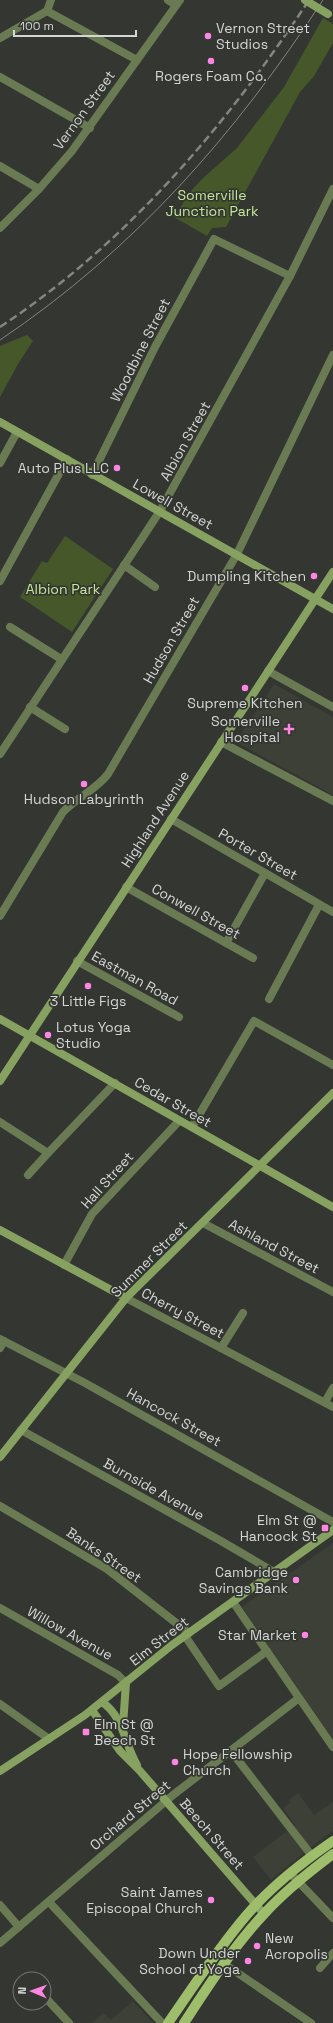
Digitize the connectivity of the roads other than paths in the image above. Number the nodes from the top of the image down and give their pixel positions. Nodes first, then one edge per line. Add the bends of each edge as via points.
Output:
1 (51, 0) edge
2 (168, 0) edge
3 (305, 0) edge
4 (178, 3) edge
5 (47, 11) junction
6 (331, 15) edge
7 (0, 38) edge
8 (137, 60) junction
9 (0, 77) edge
10 (90, 128) junction
11 (0, 166) edge
12 (39, 189) junction
13 (333, 189) edge
14 (0, 228) edge
15 (290, 276) junction
16 (333, 355) edge
17 (0, 422) edge
18 (17, 432) junction
19 (67, 459) junction
20 (0, 463) edge
21 (92, 475) junction
22 (160, 511) junction
23 (237, 554) junction
24 (124, 565) junction
25 (333, 572) edge
26 (0, 581) edge
27 (155, 587) dead end
28 (315, 599) junction
29 (333, 609) edge
30 (10, 627) dead end
31 (61, 659) junction
32 (268, 671) junction
33 (30, 707) junction
34 (333, 707) edge
35 (65, 729) dead end
36 (221, 742) junction
37 (0, 754) edge
38 (333, 802) edge
39 (171, 819) junction
40 (265, 874) junction
41 (126, 887) junction
42 (319, 905) junction
43 (333, 912) edge
44 (0, 916) edge
45 (226, 943) junction
46 (253, 958) dead end
47 (78, 961) junction
48 (269, 998) dead end
49 (179, 1017) dead end
50 (0, 1019) edge
51 (28, 1036) junction
52 (333, 1065) edge
53 (0, 1081) edge
54 (115, 1083) junction
55 (333, 1093) edge
56 (180, 1121) junction
57 (0, 1122) edge
58 (192, 1128) junction
59 (48, 1153) junction
60 (260, 1166) junction
61 (28, 1175) dead end
62 (333, 1207) edge
63 (203, 1222) junction
64 (0, 1230) edge
65 (64, 1265) junction
66 (333, 1292) edge
67 (126, 1298) junction
68 (243, 1313) dead end
69 (2, 1342) edge
70 (220, 1348) junction
71 (67, 1373) junction
72 (333, 1388) edge
73 (325, 1402) junction
74 (333, 1407) edge
75 (21, 1430) junction
76 (0, 1457) edge
77 (0, 1506) edge
78 (333, 1522) edge
79 (333, 1530) edge
80 (274, 1572) junction
81 (233, 1602) junction
82 (0, 1608) edge
83 (187, 1634) junction
84 (267, 1651) junction
85 (126, 1683) junction
86 (299, 1698) junction
87 (102, 1702) junction
88 (0, 1704) edge
89 (92, 1710) junction
90 (123, 1732) junction
91 (49, 1739) junction
92 (333, 1747) edge
93 (231, 1751) junction
94 (0, 1771) edge
95 (140, 1771) junction
96 (166, 1801) junction
97 (333, 1841) edge
98 (333, 1854) edge
99 (312, 1856) junction
100 (290, 1873) junction
101 (298, 1882) junction
102 (49, 1902) junction
103 (0, 1905) edge
104 (256, 1905) junction
105 (264, 1914) junction
106 (333, 1918) edge
107 (19, 1927) junction
108 (0, 1943) edge
109 (333, 1953) edge
110 (223, 1963) junction
111 (320, 1968) dead end
112 (52, 2005) edge
113 (69, 2023) edge
114 (162, 2023) edge
115 (168, 2023) edge
116 (184, 2023) edge
117 (311, 2023) edge

1 - 5 street
2 - 4 street
3 - 6 main road, bridge
4 - 8 street, Vernon Street
5 - 7 street
5 - 8 street
8 - 10 street, Vernon Street
9 - 10 street
10 - 12 street, Vernon Street
11 - 12 street
12 - 14 street, Vernon Street
13 - 15 street, Albion Street
15 - 21 street, Woodbine Street via 214,239 155,347
15 - 22 street, Albion Street
16 - 23 street, Hudson Street
17 - 18 main road, Lowell Street
18 - 19 main road, Lowell Street
18 - 20 street
19 - 21 main road, Lowell Street
19 - 26 street
21 - 22 main road, Lowell Street
22 - 23 main road, Lowell Street
22 - 24 street, Albion Street
23 - 28 main road, Lowell Street
23 - 44 street, Hudson Street via 108,774 63,812
24 - 27 street
24 - 31 street, Albion Street
25 - 28 main road, Highland Avenue
28 - 29 main road, Lowell Street
28 - 32 main road, Highland Avenue
30 - 31 street
31 - 33 street, Albion Street
32 - 34 street
32 - 36 main road, Highland Avenue
33 - 35 street
33 - 37 street, Albion Street
36 - 38 street
36 - 39 main road, Highland Avenue
39 - 40 street, Porter Street
39 - 41 main road, Highland Avenue
40 - 42 street, Porter Street
40 - 45 street
41 - 45 street, Conwell Street
41 - 47 main road, Highland Avenue
42 - 43 street, Porter Street
42 - 48 street
45 - 46 street, Conwell Street
47 - 49 street, Eastman Road
47 - 51 main road, Highland Avenue
50 - 51 main road, Cedar Street
51 - 53 main road, Highland Avenue
51 - 54 main road, Cedar Street
52 - 58 street via 254,1021
54 - 56 main road, Cedar Street
54 - 59 street
55 - 60 main road, Summer Street
56 - 58 main road, Cedar Street
56 - 65 street, Hall Street via 92,1214
57 - 59 street
58 - 60 main road, Cedar Street
59 - 61 street
60 - 62 main road, Cedar Street
60 - 63 main road, Summer Street
63 - 66 street, Ashland Street
63 - 67 main road, Summer Street
64 - 65 main road, Cherry Street
65 - 67 main road, Cherry Street
67 - 70 street, Cherry Street
67 - 71 main road, Summer Street
68 - 70 street
69 - 71 street, Hancock Street
70 - 73 street, Cherry Street
71 - 75 main road, Summer Street
71 - 78 street, Hancock Street
72 - 73 street
73 - 74 street, Cherry Street
75 - 76 main road, Summer Street
75 - 80 street, Burnside Avenue
77 - 83 street, Banks Street via 107,1569
79 - 80 main road, Elm Street
80 - 81 main road, Elm Street
81 - 83 main road, Elm Street
81 - 84 street
82 - 85 street, Willow Avenue via 118,1675
83 - 84 street, Banks Street via 219,1686
83 - 85 main road, Elm Street
84 - 86 street
85 - 87 main road, Elm Street
85 - 90 main road
86 - 92 street
86 - 93 street, Orchard Street
87 - 89 main road, Elm Street
87 - 90 main road, Beech Street via 117,1716
88 - 91 street
89 - 91 main road, Elm Street
89 - 95 main road, Beech Street via 116,1746
90 - 95 main road, Beech Street
91 - 94 main road, Elm Street
93 - 96 street, Orchard Street
93 - 99 street
95 - 96 main road, Beech Street
96 - 102 street, Orchard Street
96 - 104 main road, Beech Street
97 - 99 main road
98 - 101 main road
99 - 100 main road
100 - 101 street
100 - 104 main road
101 - 105 main road
101 - 106 street
102 - 107 street, Orchard Street
102 - 114 street
103 - 107 street
104 - 105 main road, Beech Street
104 - 115 main road via 216,1953
105 - 110 main road
107 - 108 street, Orchard Street
109 - 111 street
110 - 116 main road
110 - 117 street
112 - 113 street

